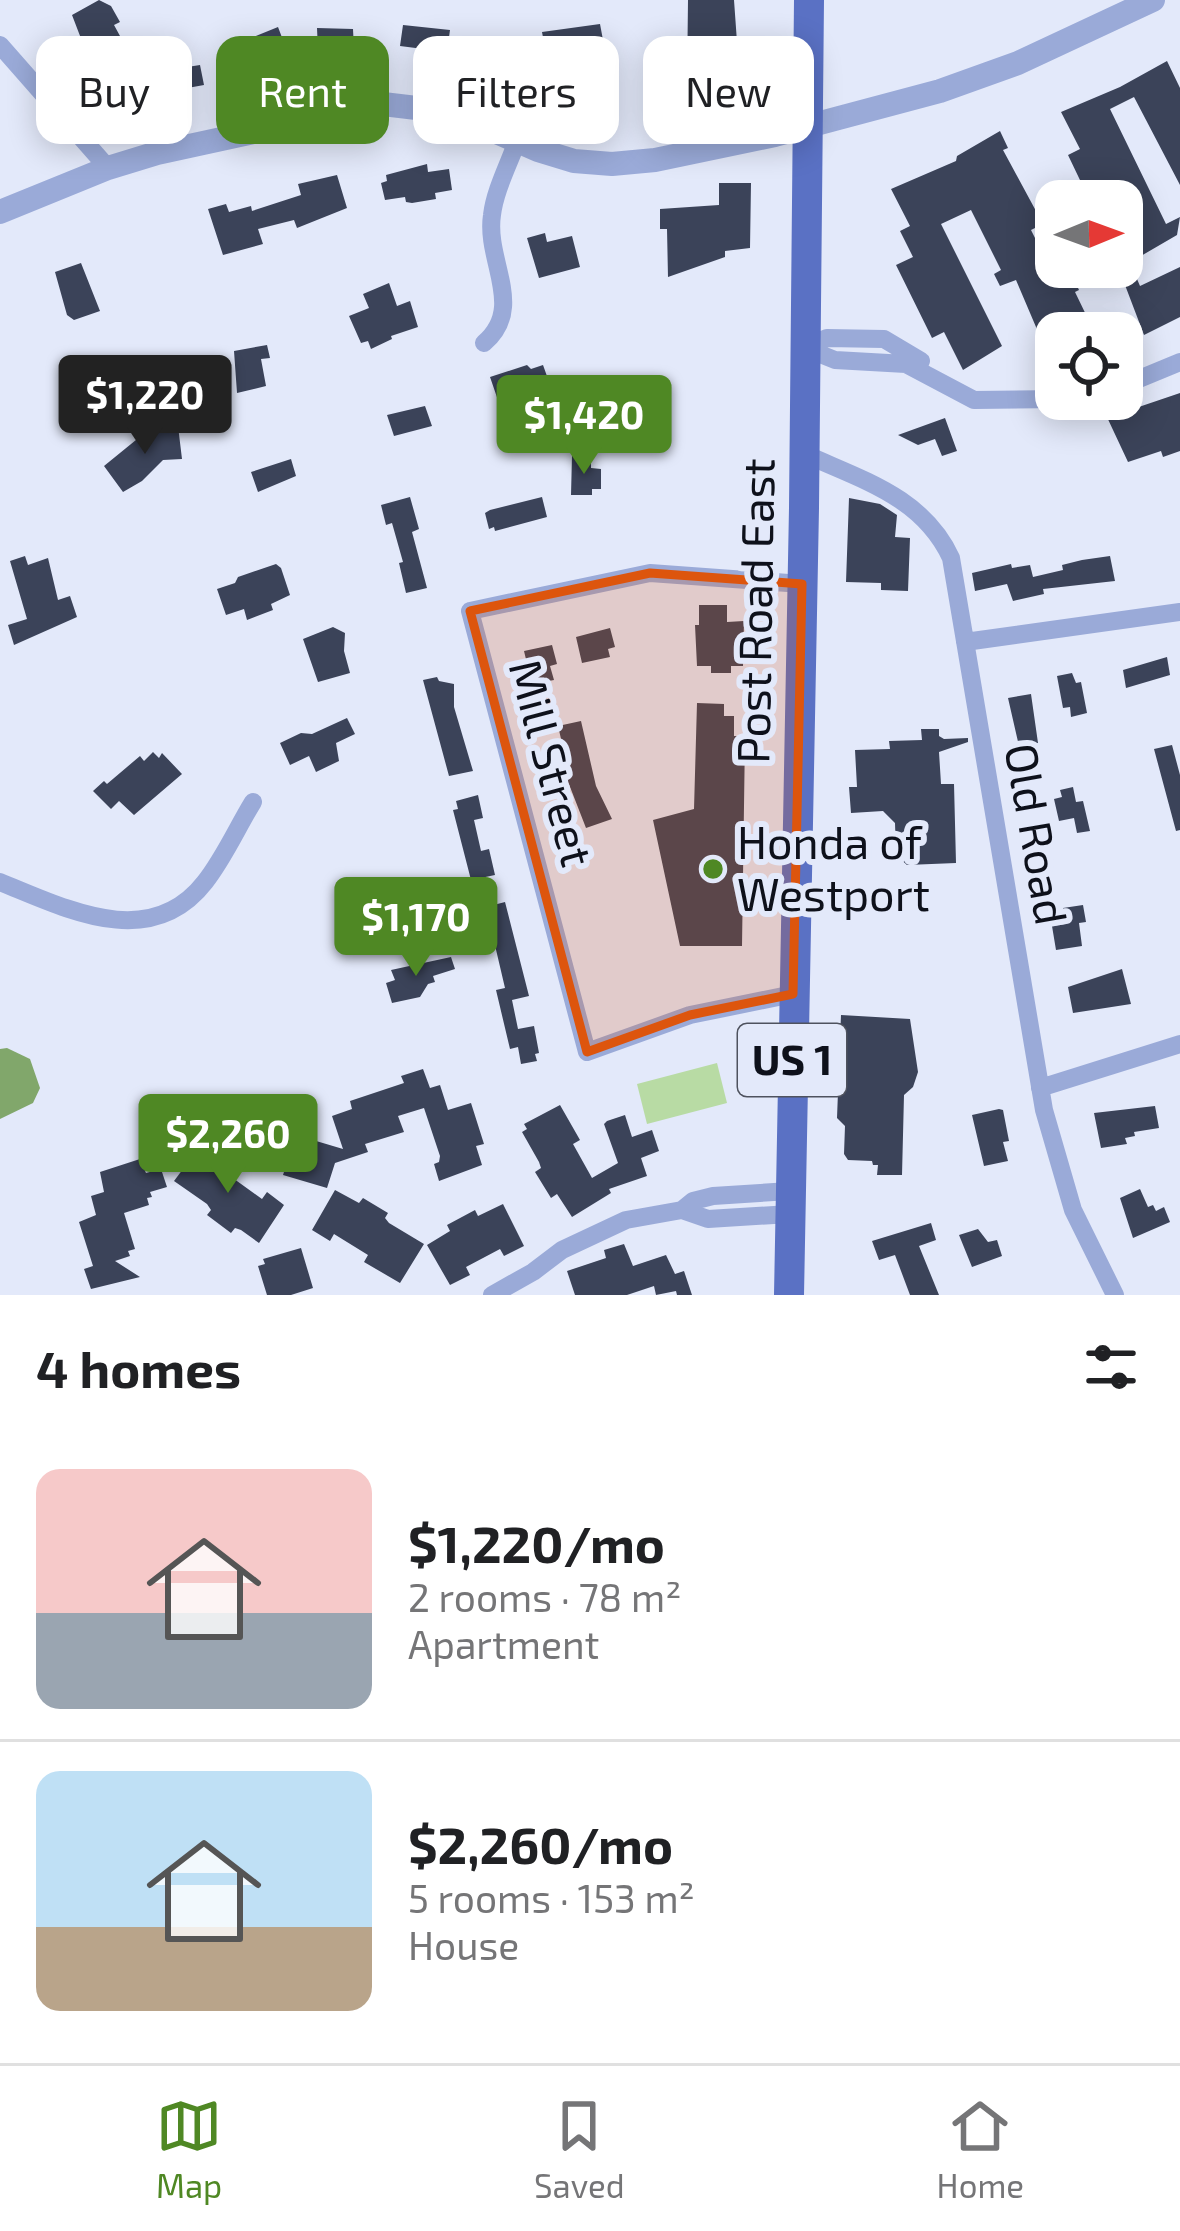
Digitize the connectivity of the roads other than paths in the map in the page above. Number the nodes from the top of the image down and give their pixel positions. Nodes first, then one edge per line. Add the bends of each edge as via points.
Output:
1 (808, 0) edge
2 (1153, 0) edge
3 (808, 36) edge
4 (0, 45) edge
5 (413, 108) edge
6 (814, 124) edge
7 (517, 144) edge
8 (526, 144) edge
9 (740, 144) edge
10 (808, 144) edge
11 (108, 168) junction
12 (0, 212) edge
13 (484, 343) dead end
14 (805, 348) junction
15 (1180, 362) edge
16 (1143, 377) edge
17 (1035, 399) edge
18 (805, 454) junction
19 (802, 584) junction
20 (1180, 612) edge
21 (965, 642) junction
22 (253, 802) dead end
23 (0, 882) edge
24 (793, 994) junction
25 (1180, 1045) edge
26 (1040, 1088) junction
27 (790, 1202) junction
28 (492, 1295) edge
29 (789, 1295) edge
30 (1115, 1295) edge

1 - 3 main road, Post Road East / US 1
2 - 6 street via 1018,63
4 - 11 street
5 - 11 street via 382,104 296,120
7 - 13 street via 492,212 504,307 500,329
8 - 9 street via 574,161 625,164
10 - 14 main road, Post Road East / US 1
11 - 12 street
14 - 17 street via 827,338 884,339 994,400
14 - 18 main road, Post Road East / US 1
15 - 16 street
18 - 19 main road, Post Road East / US 1
18 - 21 street, Old Road via 892,494 933,525 955,572
19 - 24 main road, Post Road East / US 1
19 - 24 street, Mill Street via 650,573 470,611 587,1052 690,1015
20 - 21 street
21 - 26 street, Old Road
22 - 23 street via 205,882 188,899 136,921 107,921
24 - 27 main road, Post Road East / US 1
25 - 26 street
26 - 30 street, Old Road via 1063,1182
27 - 28 street via 708,1219 682,1210 626,1220
27 - 29 main road, Post Road East / US 1

